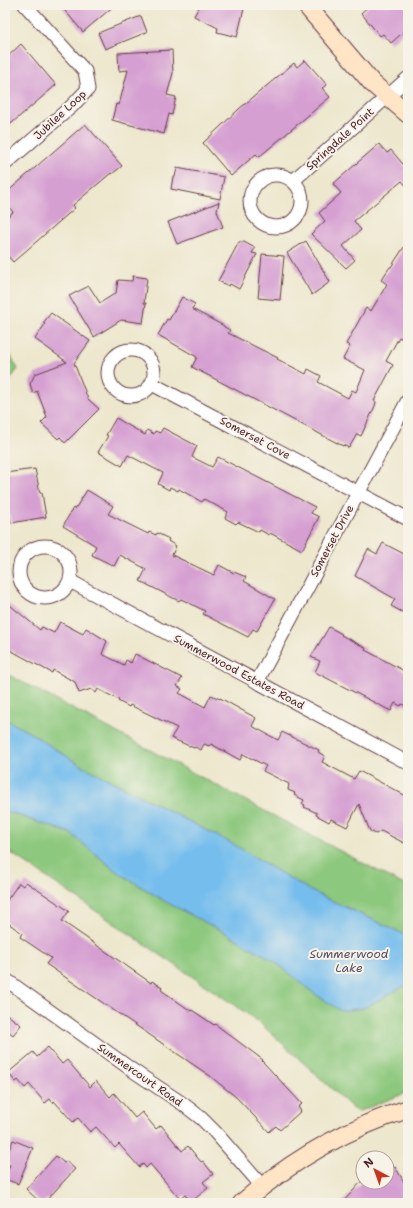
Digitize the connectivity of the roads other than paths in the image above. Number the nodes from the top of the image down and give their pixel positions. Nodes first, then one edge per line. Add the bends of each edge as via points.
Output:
1 (25, 5) edge
2 (306, 5) edge
3 (408, 78) edge
4 (387, 97) junction
5 (408, 114) edge
6 (5, 164) edge
7 (293, 180) dead end
8 (152, 384) dead end
9 (408, 400) edge
10 (358, 493) junction
11 (408, 519) edge
12 (70, 581) junction
13 (257, 682) junction
14 (408, 763) edge
15 (5, 979) edge
16 (408, 1109) edge
17 (262, 1186) junction
18 (242, 1203) edge

1 - 6 street, Jubilee Loop via 85,71 88,89
2 - 4 street via 372,83
3 - 4 street, Springdale Point
4 - 5 street
4 - 7 street, Springdale Point
8 - 10 street, Somerset Cove
9 - 10 street, Somerset Drive
10 - 11 street, Somerset Cove
10 - 13 street, Somerset Drive
12 - 12 street via 70,562 58,549 49,546 41,546 27,552 19,566 20,582 32,596 50,598 58,594
12 - 13 street, Summerwood Estates Road
13 - 14 street, Summerwood Estates Road
15 - 17 street, Summercourt Road via 201,1118
16 - 17 street via 386,1116 315,1150
17 - 18 street

